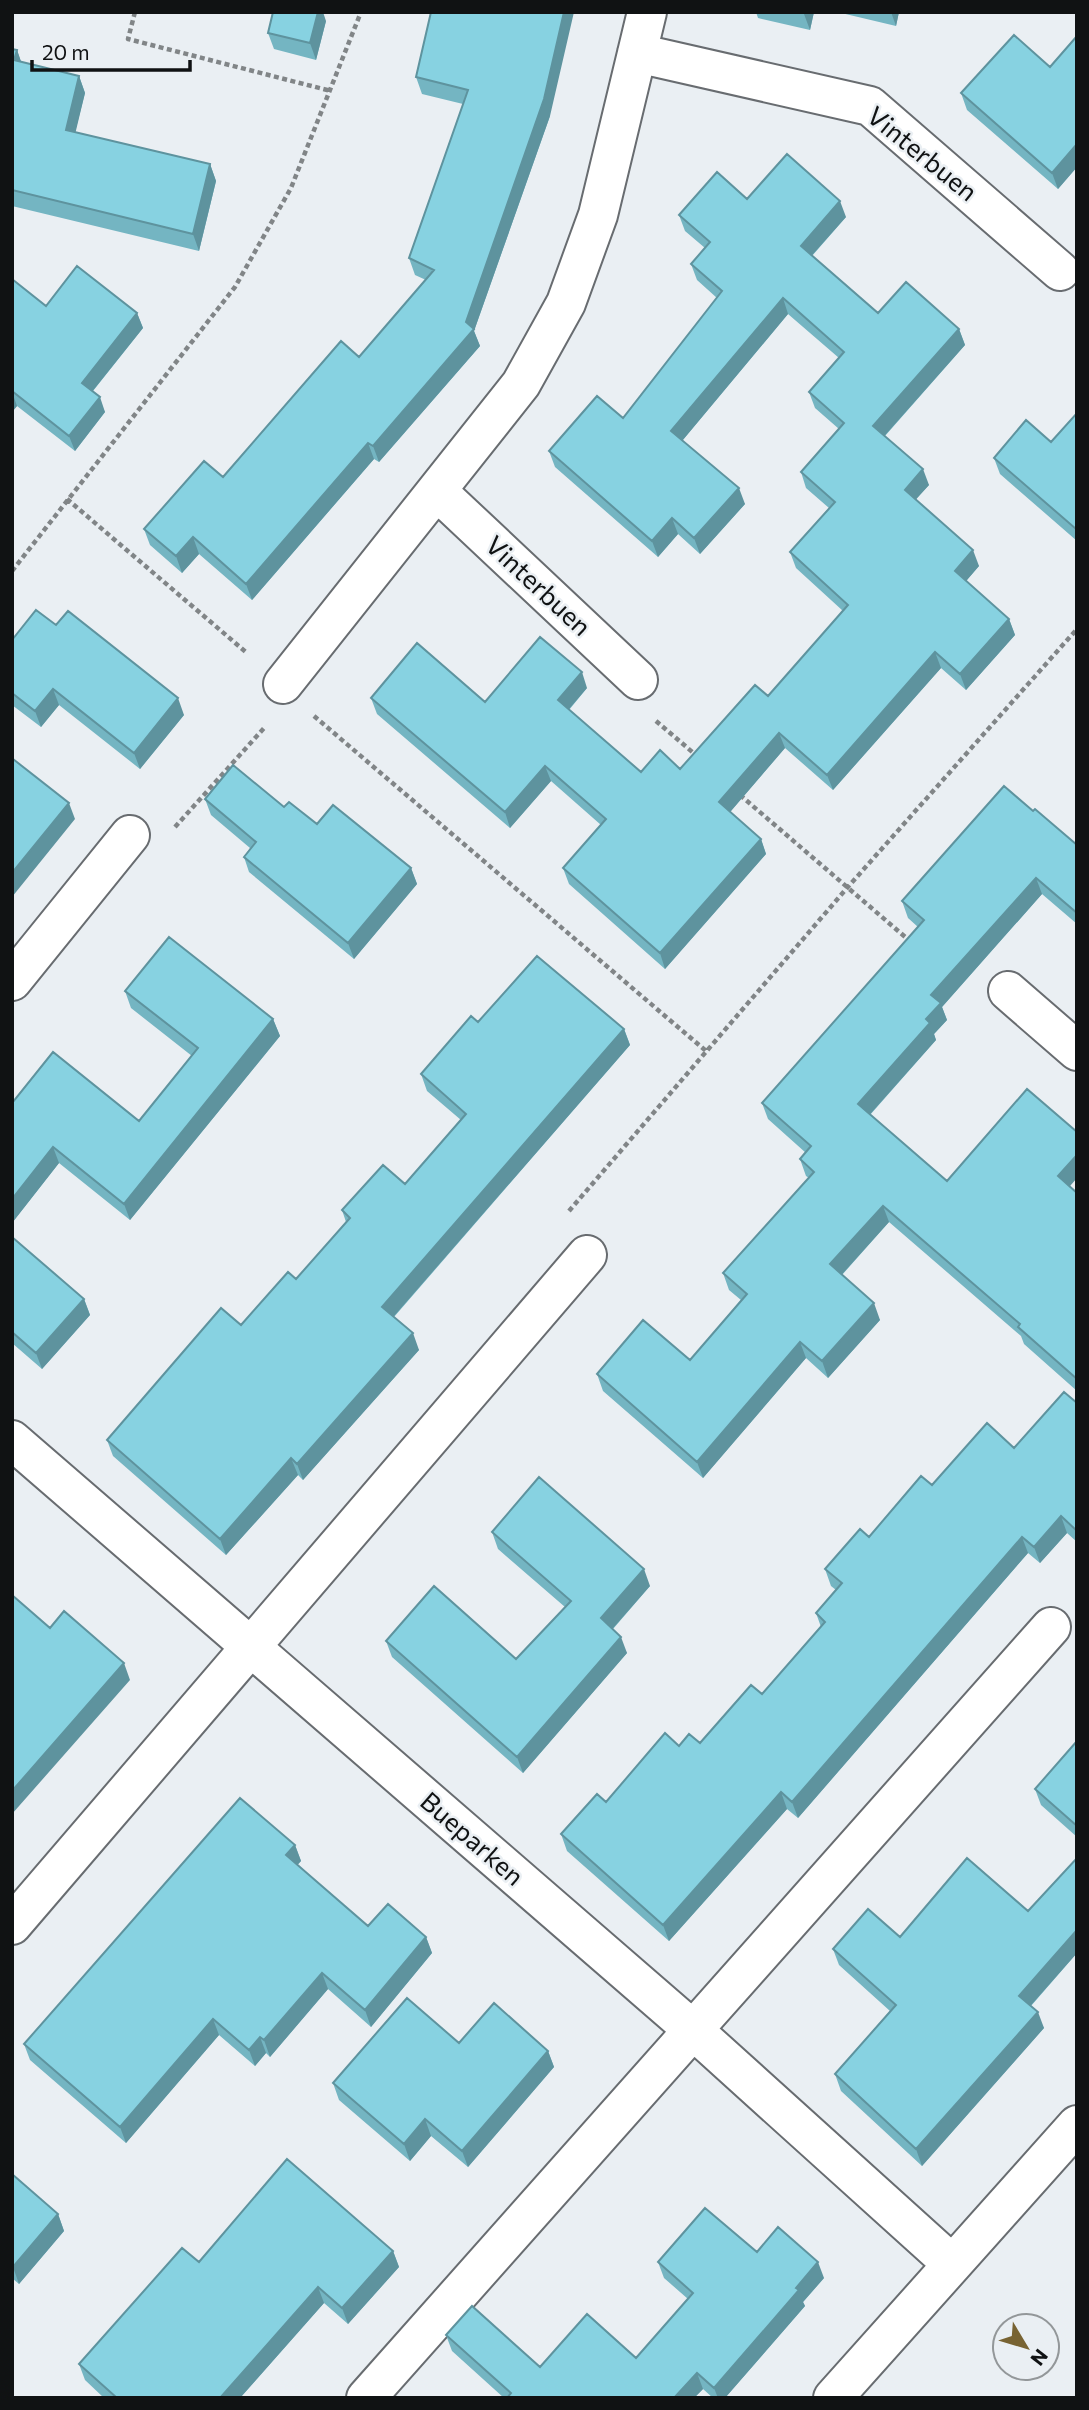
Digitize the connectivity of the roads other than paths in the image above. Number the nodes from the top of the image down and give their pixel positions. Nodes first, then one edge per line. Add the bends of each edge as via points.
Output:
1 (647, 12) edge
2 (637, 53) junction
3 (1060, 271) dead end
4 (437, 491) junction
5 (638, 680) road end
6 (288, 691) road end
7 (130, 835) road end
8 (12, 981) edge
9 (1008, 991) dead end
10 (1077, 1051) edge
11 (587, 1255) road end
12 (12, 1440) edge
13 (1051, 1627) dead end
14 (250, 1648) junction
15 (12, 1925) edge
16 (693, 2030) junction
17 (1077, 2125) edge
18 (951, 2263) junction
19 (366, 2398) edge
20 (834, 2398) edge

1 - 2 street
2 - 3 street, Vinterbuen via 870,106
2 - 4 street via 598,215 566,303 521,384
4 - 5 street, Vinterbuen
4 - 6 street
7 - 8 street
9 - 10 street
11 - 14 street
12 - 14 street, Bueparken
13 - 16 street
14 - 15 street
14 - 16 street, Bueparken
16 - 18 street, Bueparken
16 - 19 street
17 - 18 street
18 - 20 street

